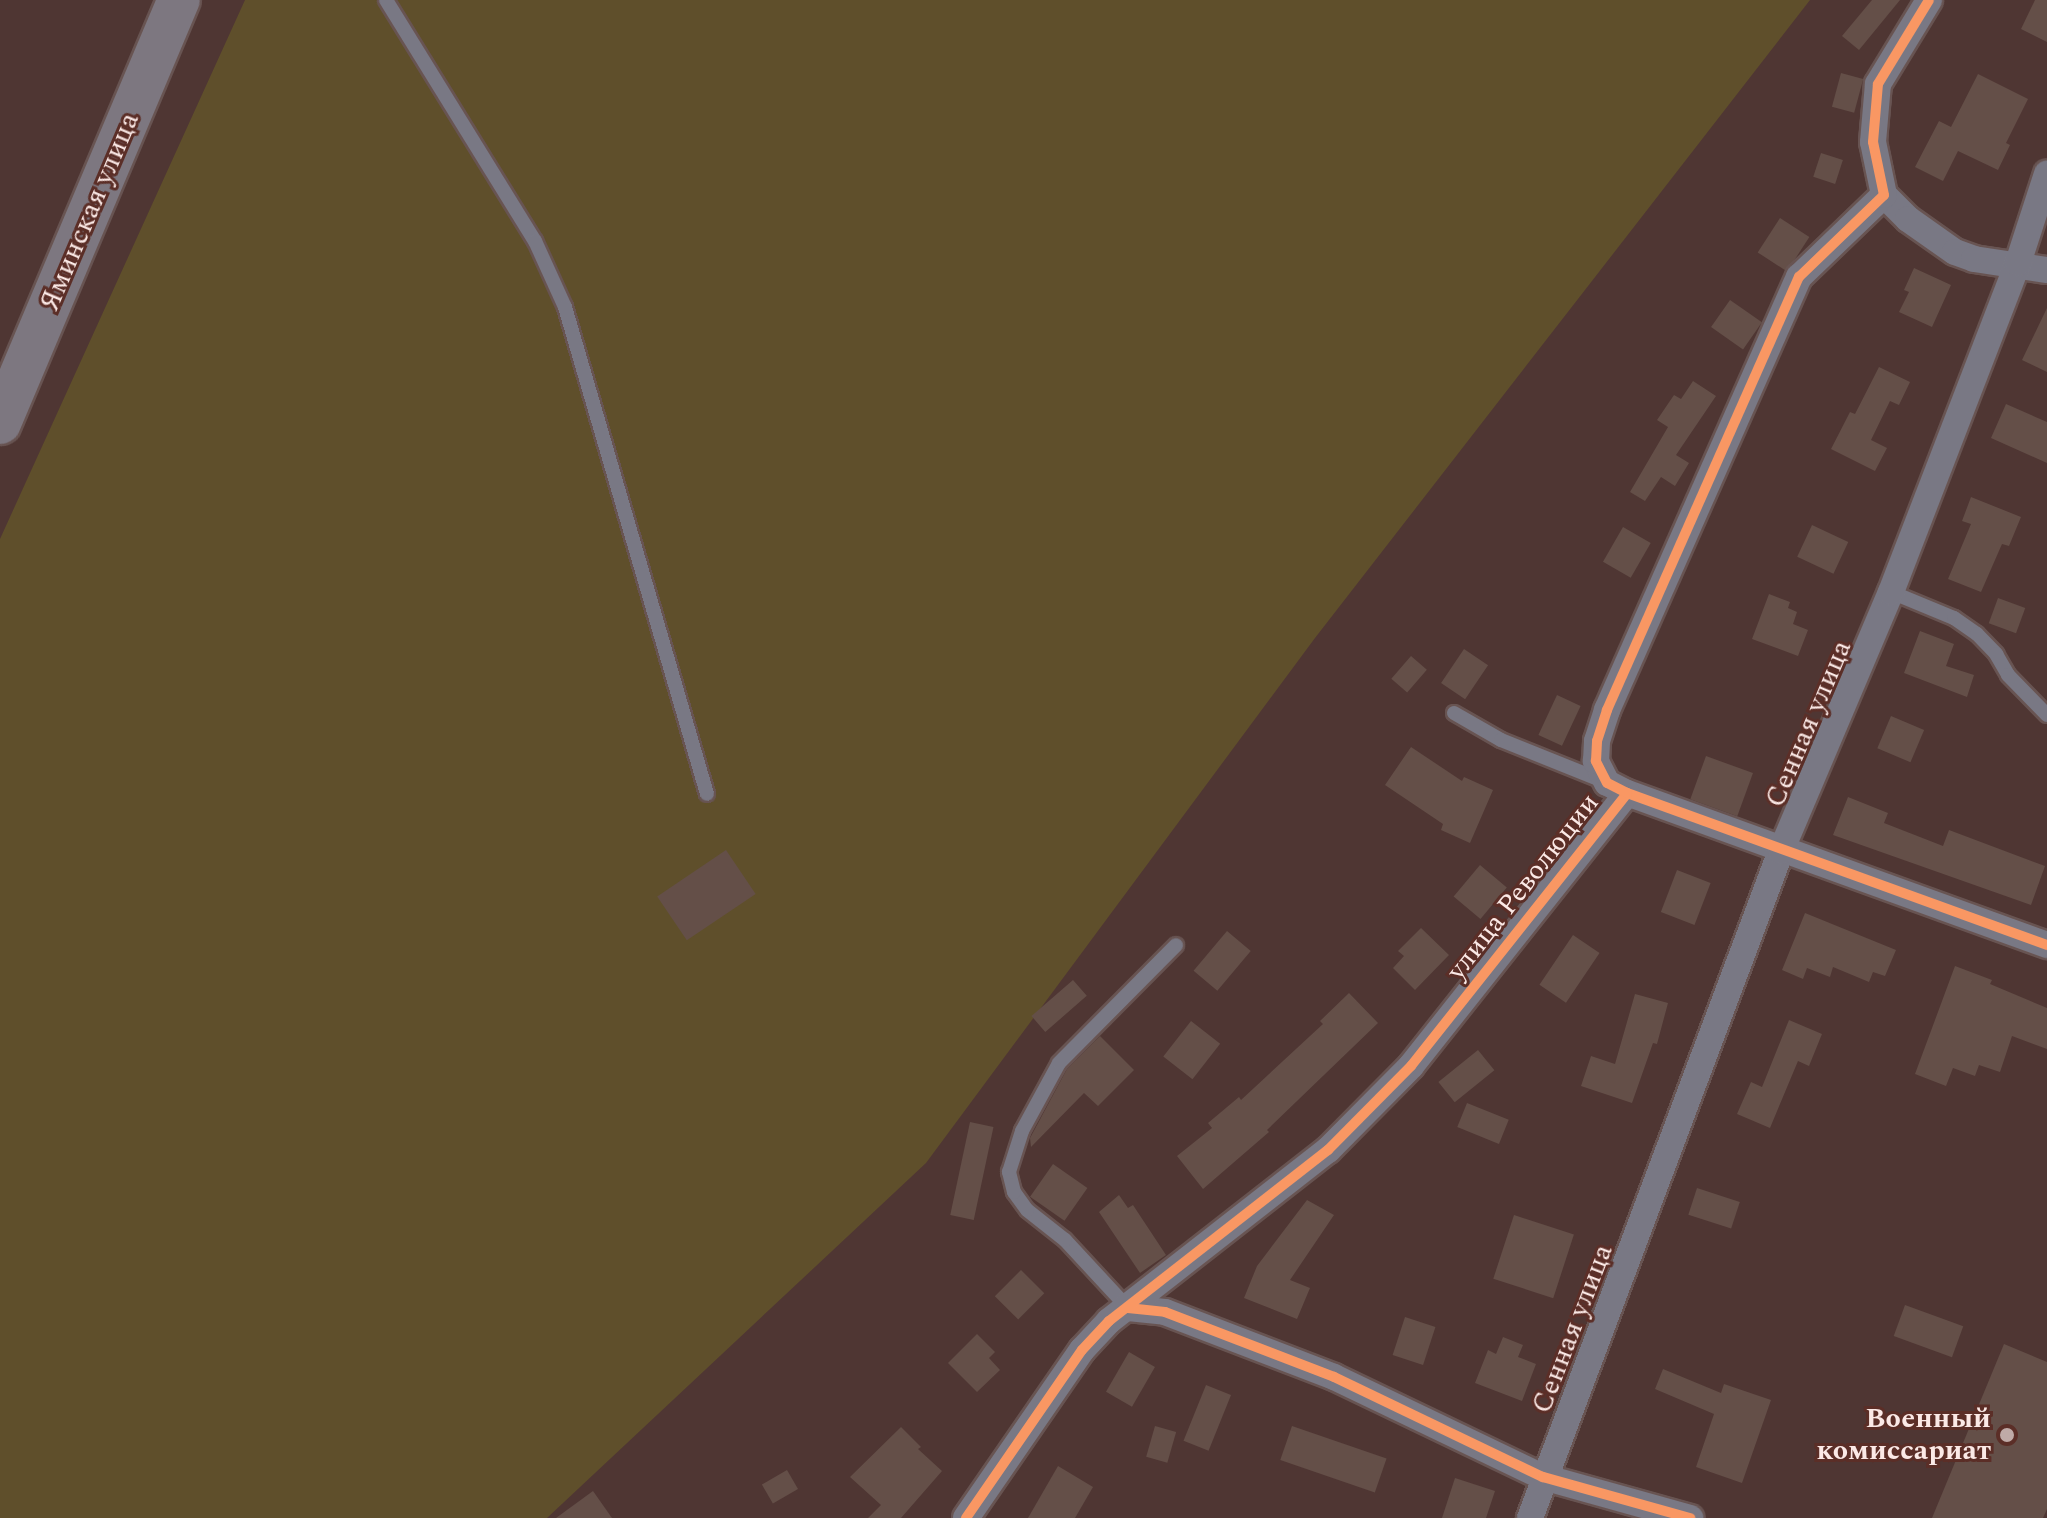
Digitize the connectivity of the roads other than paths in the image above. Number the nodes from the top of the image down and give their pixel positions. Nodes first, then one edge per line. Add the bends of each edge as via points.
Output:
1 (179, 0) edge
2 (386, 0) edge
3 (1929, 0) edge
4 (2047, 174) edge
5 (1884, 195) junction
6 (2018, 263) junction
7 (2047, 270) edge
8 (0, 423) edge
9 (1891, 592) junction
10 (1454, 713) dead end
11 (2047, 715) edge
12 (1617, 788) junction
13 (707, 794) dead end
14 (1781, 851) junction
15 (1176, 945) dead end
16 (2047, 945) edge
17 (1128, 1308) junction
18 (1543, 1477) junction
19 (966, 1518) edge
20 (1530, 1518) edge
21 (1690, 1518) edge

1 - 8 main road, Яминская улица
2 - 13 lane via 535,241 565,307
3 - 5 street via 1878,84 1873,142
4 - 6 street, Сенная улица
5 - 6 street via 1955,252 1989,262
5 - 12 street, улица Революции via 1799,277 1607,710 1596,761
6 - 7 street
6 - 9 street, Сенная улица
9 - 11 lane via 1954,618 1977,634
9 - 14 street, Сенная улица
10 - 12 lane via 1501,740
12 - 14 street
12 - 17 street, улица Революции via 1400,1078 1328,1150
14 - 16 street
14 - 18 street, Сенная улица
15 - 17 lane via 1059,1063 1022,1131 1009,1172 1014,1192 1027,1210 1065,1240
17 - 18 street via 1165,1312 1334,1377
17 - 19 street, улица Революции via 1082,1350
18 - 20 street, Сенная улица
18 - 21 street

